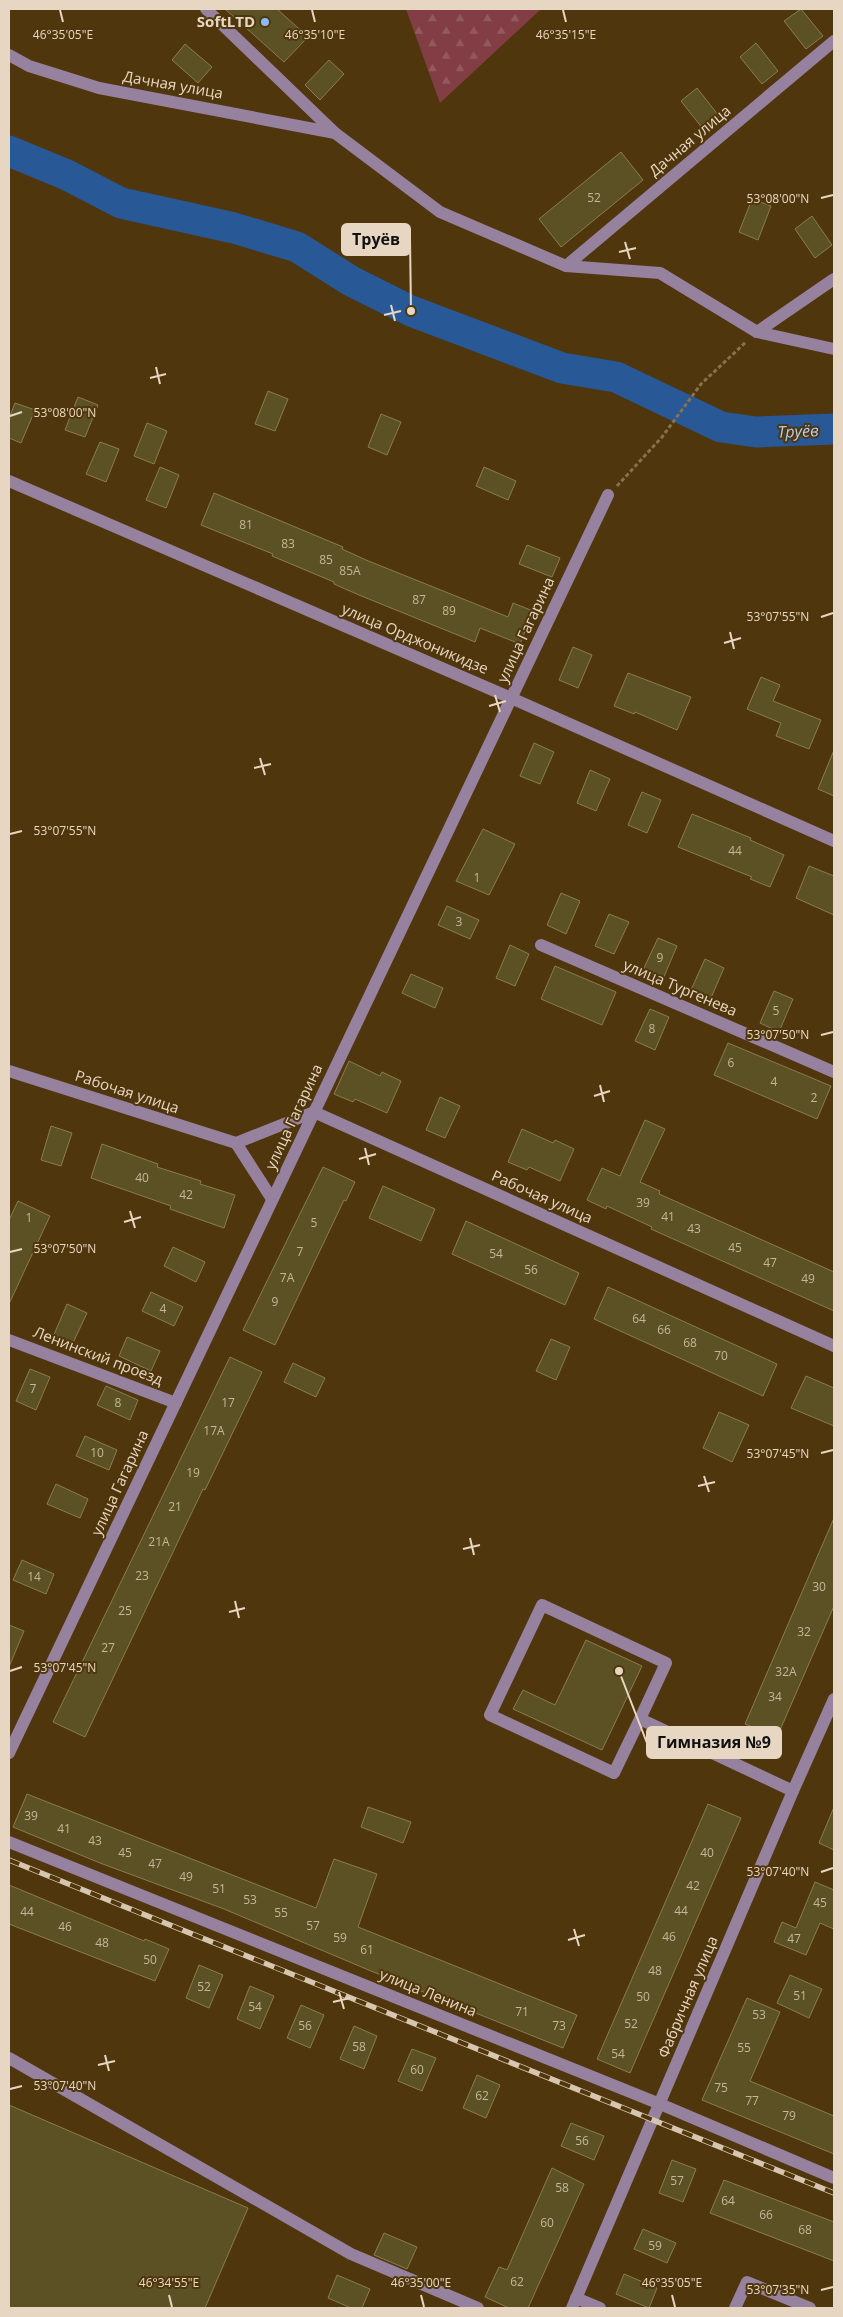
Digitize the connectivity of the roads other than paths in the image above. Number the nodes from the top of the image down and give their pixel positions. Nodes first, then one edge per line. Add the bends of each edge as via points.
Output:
1 (206, 9) edge
2 (834, 41) edge
3 (9, 55) edge
4 (335, 133) junction
5 (566, 266) junction
6 (834, 279) edge
7 (757, 332) junction
8 (834, 349) edge
9 (9, 481) edge
10 (608, 495) road end
11 (511, 698) junction
12 (834, 841) edge
13 (541, 945) dead end
14 (9, 1071) edge
15 (834, 1072) edge
16 (314, 1112) junction
17 (236, 1144) junction
18 (272, 1199) junction
19 (9, 1340) edge
20 (834, 1346) edge
21 (176, 1403) junction
22 (834, 1699) edge
23 (640, 1719) junction
24 (9, 1753) edge
25 (792, 1791) junction
26 (9, 1842) edge
27 (9, 2058) edge
28 (660, 2104) junction
29 (834, 2178) edge
30 (574, 2303) edge
31 (478, 2308) edge
32 (600, 2308) edge
33 (735, 2308) edge
34 (810, 2308) edge

1 - 4 street, Дачная улица
2 - 5 street, Дачная улица
3 - 4 street, Дачная улица via 29,66 99,88
4 - 5 street, Дачная улица via 440,212
5 - 7 street, Дачная улица via 660,274
6 - 7 street
7 - 8 street, Дачная улица
9 - 11 street, улица Орджоникидзе
10 - 11 street, улица Гагарина
11 - 12 street, улица Орджоникидзе
11 - 16 street, улица Гагарина
13 - 15 street, улица Тургенева
14 - 17 street, Рабочая улица
16 - 17 street
16 - 18 street, улица Гагарина
16 - 20 street, Рабочая улица
17 - 18 street
18 - 21 street, улица Гагарина
19 - 21 street, Ленинский проезд
21 - 24 street, улица Гагарина
22 - 25 street, Фабричная улица
23 - 23 street via 614,1773 490,1715 542,1604 666,1663
23 - 25 street
25 - 28 street, Фабричная улица
26 - 28 street, улица Ленина
27 - 31 street via 351,2254
28 - 29 street, улица Ленина
28 - 30 street, Фабричная улица
30 - 32 street
33 - 34 street via 747,2282

